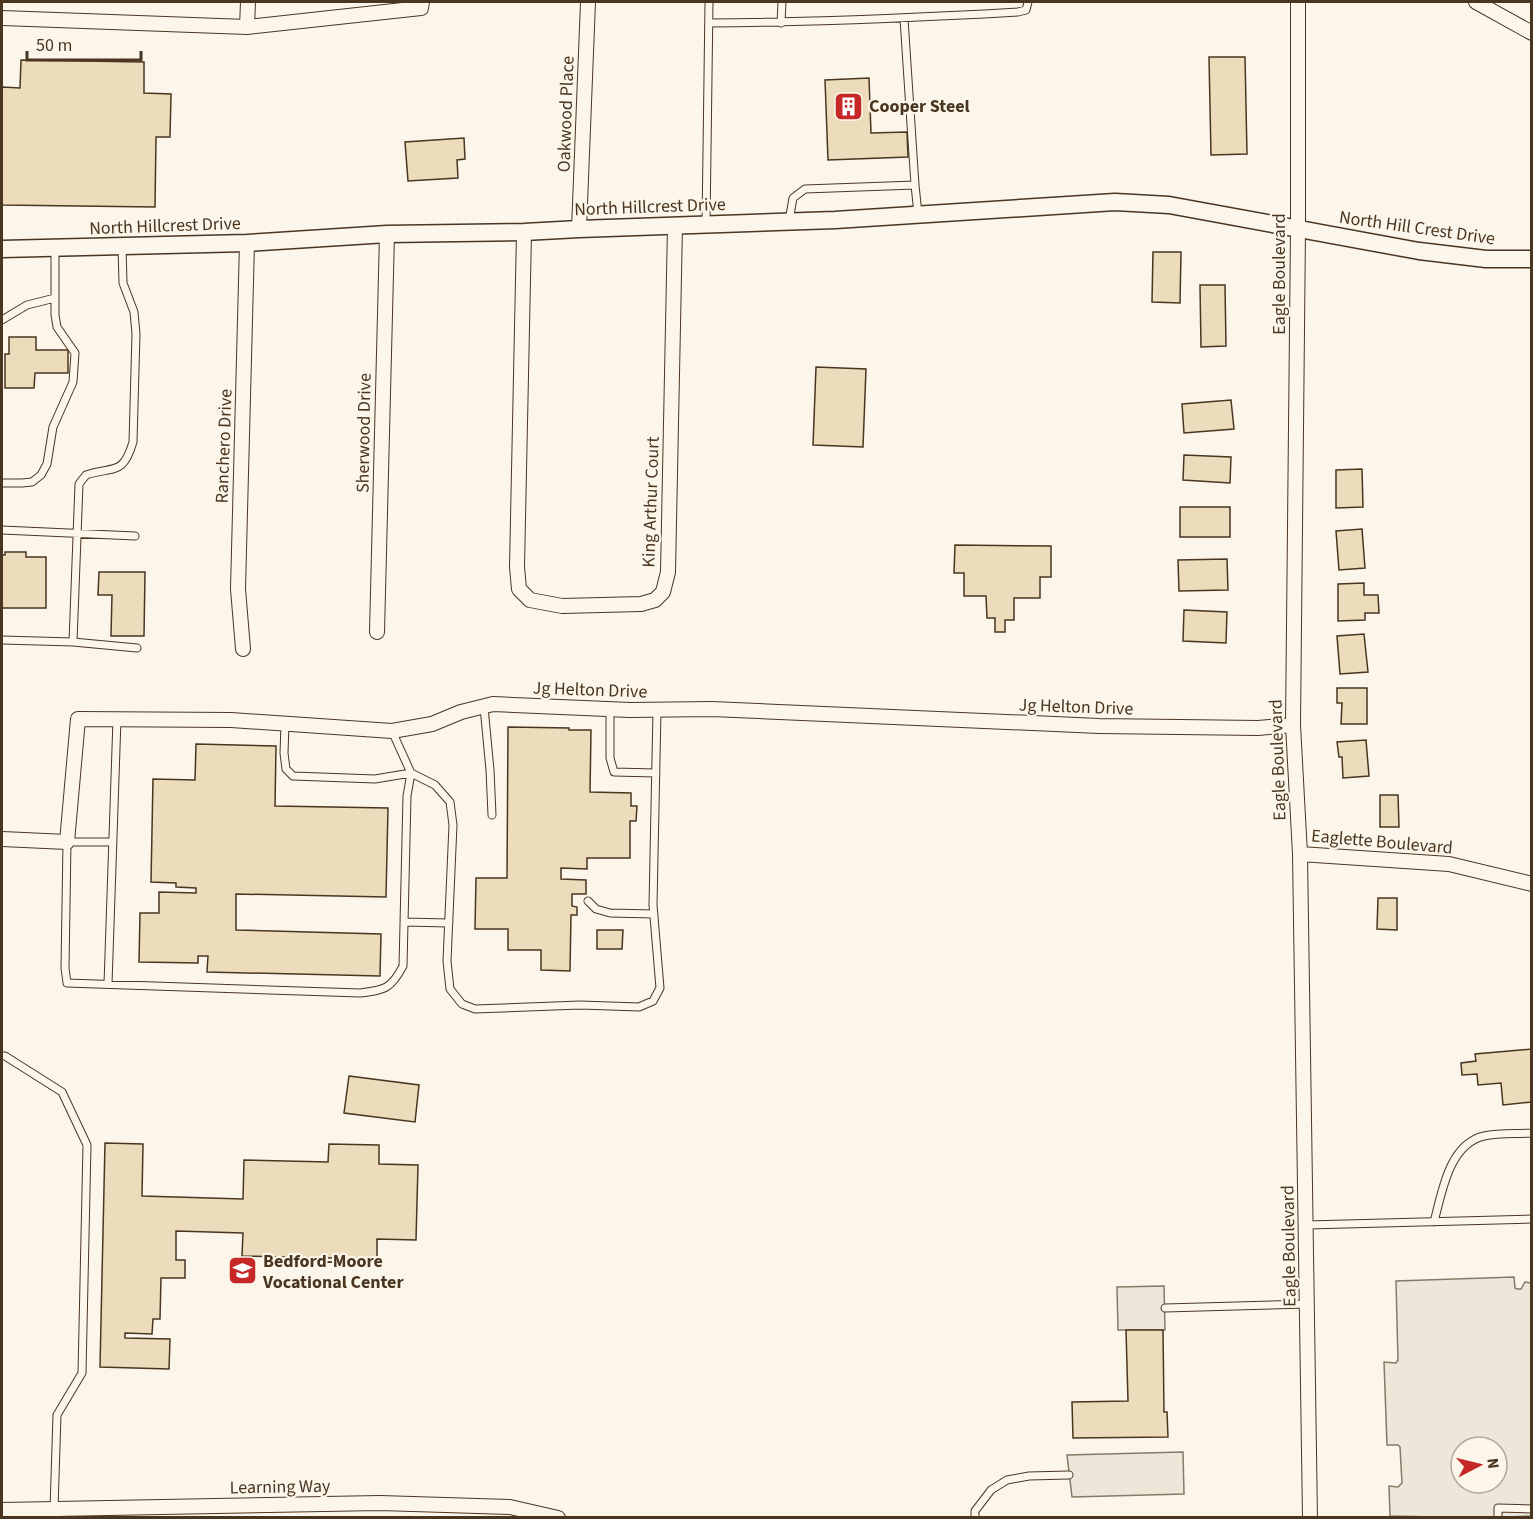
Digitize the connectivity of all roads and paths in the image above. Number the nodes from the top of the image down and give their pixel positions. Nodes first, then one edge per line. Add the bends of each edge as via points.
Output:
1 (248, 2) edge
2 (422, 2) edge
3 (588, 2) edge
4 (709, 2) edge
5 (782, 2) edge
6 (1028, 2) edge
7 (1298, 2) edge
8 (1476, 2) edge
9 (2, 18) edge
10 (904, 19) junction
11 (709, 23) junction
12 (782, 23) junction
13 (248, 27) junction
14 (1532, 33) edge
15 (915, 185) junction
16 (918, 214) junction
17 (789, 221) junction
18 (706, 225) junction
19 (675, 226) junction
20 (579, 229) junction
21 (1298, 230) junction
22 (524, 232) junction
23 (387, 234) junction
24 (247, 243) junction
25 (122, 246) junction
26 (55, 248) junction
27 (2, 249) edge
28 (1532, 259) edge
29 (55, 298) junction
30 (2, 320) edge
31 (2, 483) edge
32 (2, 530) edge
33 (77, 533) junction
34 (135, 536) dead end
35 (377, 632) dead end
36 (2, 640) edge
37 (73, 642) junction
38 (137, 648) dead end
39 (243, 649) dead end
40 (484, 707) junction
41 (610, 710) junction
42 (657, 710) junction
43 (117, 719) junction
44 (285, 724) junction
45 (1293, 725) junction
46 (392, 731) junction
47 (411, 773) junction
48 (656, 773) junction
49 (492, 815) dead end
50 (2, 838) edge
51 (67, 842) junction
52 (113, 842) junction
53 (1300, 854) junction
54 (1532, 884) edge
55 (588, 901) dead end
56 (654, 914) junction
57 (404, 922) junction
58 (449, 922) junction
59 (108, 984) junction
60 (2, 1056) edge
61 (1532, 1133) edge
62 (1532, 1219) edge
63 (1434, 1222) junction
64 (1306, 1225) junction
65 (1308, 1304) junction
66 (1165, 1308) dead end
67 (1069, 1475) dead end
68 (54, 1509) junction
69 (1532, 1509) edge
70 (2, 1510) edge
71 (558, 1518) edge
72 (975, 1518) edge
73 (1310, 1518) edge
74 (1498, 1518) edge

1 - 13 street
2 - 13 street via 421,8
3 - 20 street, Oakwood Place
4 - 11 lane
5 - 12 lane
6 - 10 lane via 1026,10 1018,12
7 - 21 street, Eagle Boulevard
8 - 14 street
9 - 13 street
10 - 12 lane
10 - 15 lane
11 - 12 lane
11 - 18 lane
15 - 16 lane
15 - 17 lane via 805,189 793,198
16 - 17 street, North Hillcrest Drive
16 - 21 street, North Hillcrest Drive via 1115,202 1169,205
17 - 18 street, North Hillcrest Drive
18 - 19 street, North Hillcrest Drive
19 - 20 street, North Hillcrest Drive
19 - 22 street, King Arthur Court via 668,572 663,592 655,600 641,604 562,606 530,600 519,590
20 - 22 street, North Hillcrest Drive
21 - 28 street, North Hill Crest Drive via 1419,251 1486,259
21 - 45 street, Eagle Boulevard
22 - 23 street, North Hillcrest Drive
23 - 24 street, North Hillcrest Drive
23 - 35 street, Sherwood Drive
24 - 25 street, North Hillcrest Drive
24 - 39 street, Ranchero Drive via 238,589
25 - 26 street, North Hillcrest Drive
25 - 33 lane via 123,283 134,312 136,334 133,442 129,455 117,469 86,475 79,484
26 - 27 street, North Hillcrest Drive
26 - 29 lane
29 - 30 lane via 27,305
29 - 31 lane via 57,327 75,352 73,382 53,427 47,464 41,475 32,482
32 - 33 lane
33 - 34 lane
33 - 37 lane
36 - 37 lane
37 - 38 lane
40 - 41 street, Jg Helton Drive via 493,704
40 - 46 street, Jg Helton Drive via 432,724
40 - 49 lane
41 - 42 street, Jg Helton Drive
41 - 48 lane via 610,758 614,771
42 - 45 street, Jg Helton Drive via 1100,726
42 - 48 lane
43 - 44 street, Jg Helton Drive
43 - 51 street, Jg Helton Drive via 78,719
43 - 52 lane
44 - 46 street, Jg Helton Drive
44 - 47 lane via 286,769 293,776 375,779
45 - 53 street, Eagle Boulevard
46 - 47 lane
47 - 57 lane
47 - 58 lane via 435,786 450,802 453,825
48 - 56 lane
50 - 51 street
51 - 52 lane
51 - 59 lane via 67,983
52 - 59 lane
53 - 54 street, Eaglette Boulevard via 1449,864
53 - 64 street, Eagle Boulevard
55 - 56 lane via 596,909 610,913
56 - 58 lane via 660,988 653,1001 639,1007 475,1009 462,1004 450,989
57 - 58 lane
57 - 59 lane via 403,966 395,981 381,991
60 - 68 lane via 62,1092 87,1145 82,1373 57,1415
61 - 63 lane via 1485,1136 1462,1148 1447,1175
62 - 63 lane
63 - 64 lane
64 - 65 street, Eagle Boulevard
65 - 66 lane
65 - 73 street, Eagle Boulevard
67 - 72 lane via 1007,1480 991,1490 975,1511
68 - 70 street, Learning Way
68 - 71 street, Learning Way via 380,1503 510,1507
69 - 74 lane via 1498,1508

